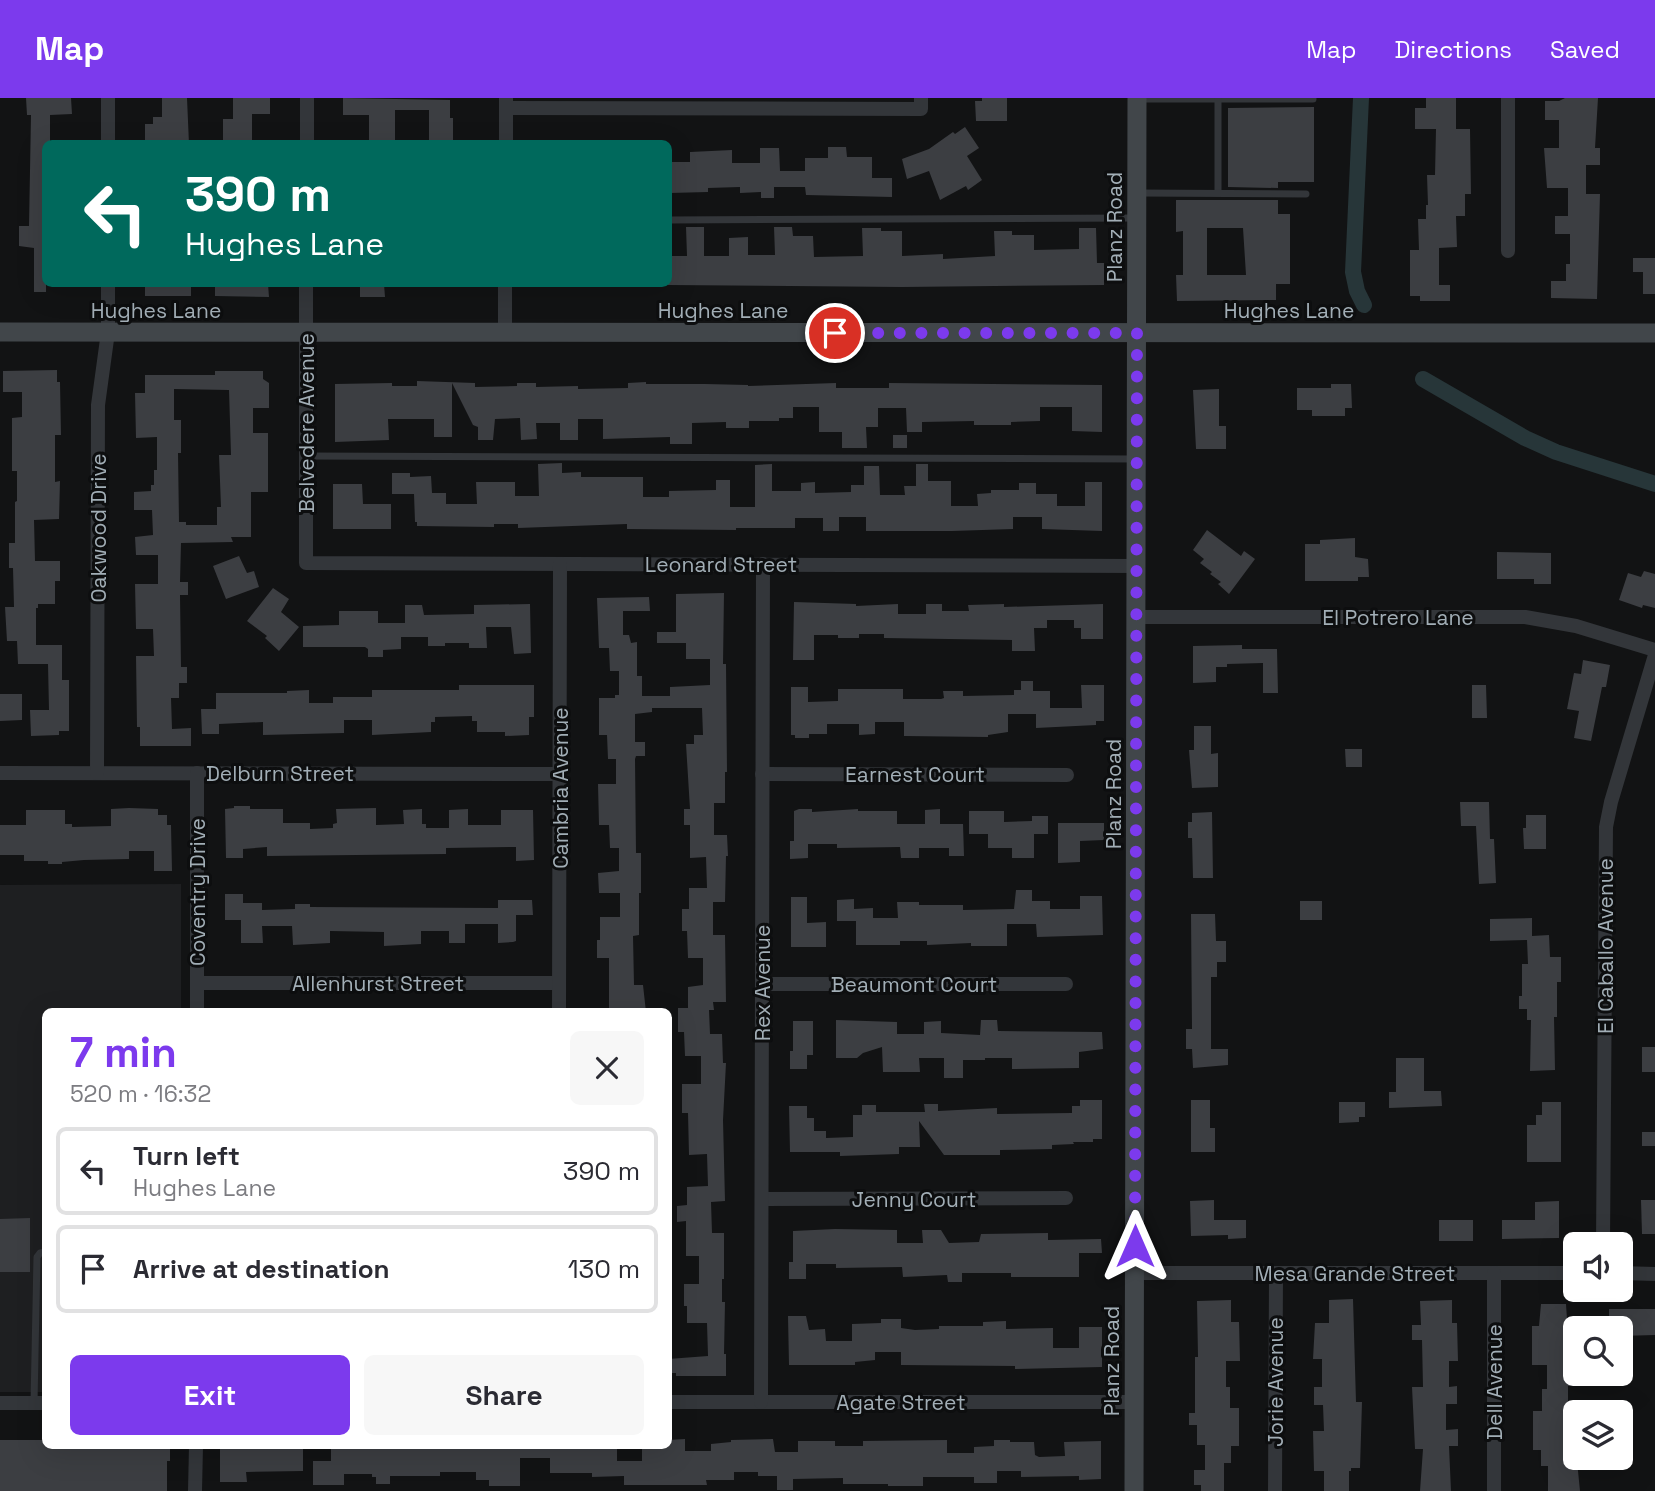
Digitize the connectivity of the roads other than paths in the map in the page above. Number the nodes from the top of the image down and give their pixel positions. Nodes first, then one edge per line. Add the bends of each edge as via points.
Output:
1 (108, 98) edge
2 (307, 98) edge
3 (1508, 98) edge
4 (1137, 99) edge
5 (1218, 99) edge
6 (1313, 99) edge
7 (506, 103) edge
8 (921, 103) edge
9 (108, 140) edge
10 (307, 140) edge
11 (506, 140) edge
12 (1137, 193) junction
13 (1219, 193) junction
14 (1306, 194) dead end
15 (1137, 218) junction
16 (672, 220) edge
17 (1508, 251) dead end
18 (108, 287) edge
19 (306, 287) edge
20 (505, 287) edge
21 (0, 332) edge
22 (108, 332) junction
23 (306, 333) junction
24 (505, 333) junction
25 (1137, 333) junction
26 (1655, 333) edge
27 (306, 456) junction
28 (1136, 459) junction
29 (306, 563) joint
30 (561, 564) junction
31 (763, 564) junction
32 (1136, 566) junction
33 (1136, 617) junction
34 (1655, 652) edge
35 (0, 773) edge
36 (97, 773) junction
37 (197, 773) junction
38 (560, 774) junction
39 (762, 774) junction
40 (1067, 775) dead end
41 (197, 982) junction
42 (559, 983) junction
43 (762, 984) junction
44 (1066, 984) dead end
45 (197, 1008) edge
46 (559, 1008) edge
47 (1066, 1198) dead end
48 (762, 1199) junction
49 (1603, 1232) edge
50 (42, 1253) edge
51 (1134, 1273) junction
52 (1276, 1273) junction
53 (1494, 1273) junction
54 (1563, 1273) edge
55 (1633, 1273) edge
56 (1655, 1274) edge
57 (36, 1374) junction
58 (42, 1374) edge
59 (672, 1402) edge
60 (761, 1402) junction
61 (1134, 1402) junction
62 (0, 1403) edge
63 (39, 1403) edge
64 (195, 1449) edge
65 (195, 1491) edge
66 (1134, 1491) edge
67 (1275, 1491) edge
68 (1494, 1491) edge

1 - 9 street
2 - 10 street
3 - 17 street
4 - 5 lane
4 - 12 street, Planz Road
5 - 6 lane
5 - 13 lane
7 - 8 street
7 - 11 street
12 - 13 lane
12 - 15 street, Planz Road
13 - 14 lane
15 - 16 lane
15 - 25 street, Planz Road
18 - 22 street, Oakwood Drive
19 - 23 street, Belvedere Avenue
20 - 24 street
21 - 22 street, Hughes Lane
22 - 23 street, Hughes Lane
22 - 36 street, Oakwood Drive via 98,405
23 - 24 street, Hughes Lane
23 - 27 street, Belvedere Avenue
24 - 25 street, Hughes Lane
25 - 26 street, Hughes Lane
25 - 28 street, Planz Road
27 - 28 lane
27 - 29 street, Belvedere Avenue
28 - 32 street, Planz Road
29 - 30 street, Leonard Street
30 - 31 street, Leonard Street
30 - 38 street, Cambria Avenue
31 - 32 street, Leonard Street
31 - 39 street, Rex Avenue
32 - 33 street, Planz Road
33 - 34 street, El Potrero Lane via 1525,617 1565,624
33 - 51 street, Planz Road
34 - 49 street, El Caballo Avenue via 1606,827
35 - 36 street, Delburn Street
36 - 37 street, Delburn Street
37 - 38 street, Delburn Street
37 - 41 street, Coventry Drive
38 - 42 street, Cambria Avenue
39 - 40 street, Earnest Court
39 - 43 street, Rex Avenue
41 - 42 street, Allenhurst Street
41 - 45 street, Coventry Drive
42 - 46 street, Cambria Avenue
43 - 44 street, Beaumont Court
43 - 48 street, Rex Avenue
47 - 48 street, Jenny Court
48 - 60 street, Rex Avenue
50 - 57 lane via 37,1256
51 - 52 street, Mesa Grande Street
51 - 61 street, Planz Road
52 - 53 street, Mesa Grande Street
52 - 67 street, Jorie Avenue
53 - 54 street, Mesa Grande Street
53 - 68 street, Dell Avenue
55 - 56 street
57 - 58 lane
57 - 63 lane
59 - 60 street, Agate Street
60 - 61 street, Agate Street
61 - 66 street, Planz Road
62 - 63 street
64 - 65 street

